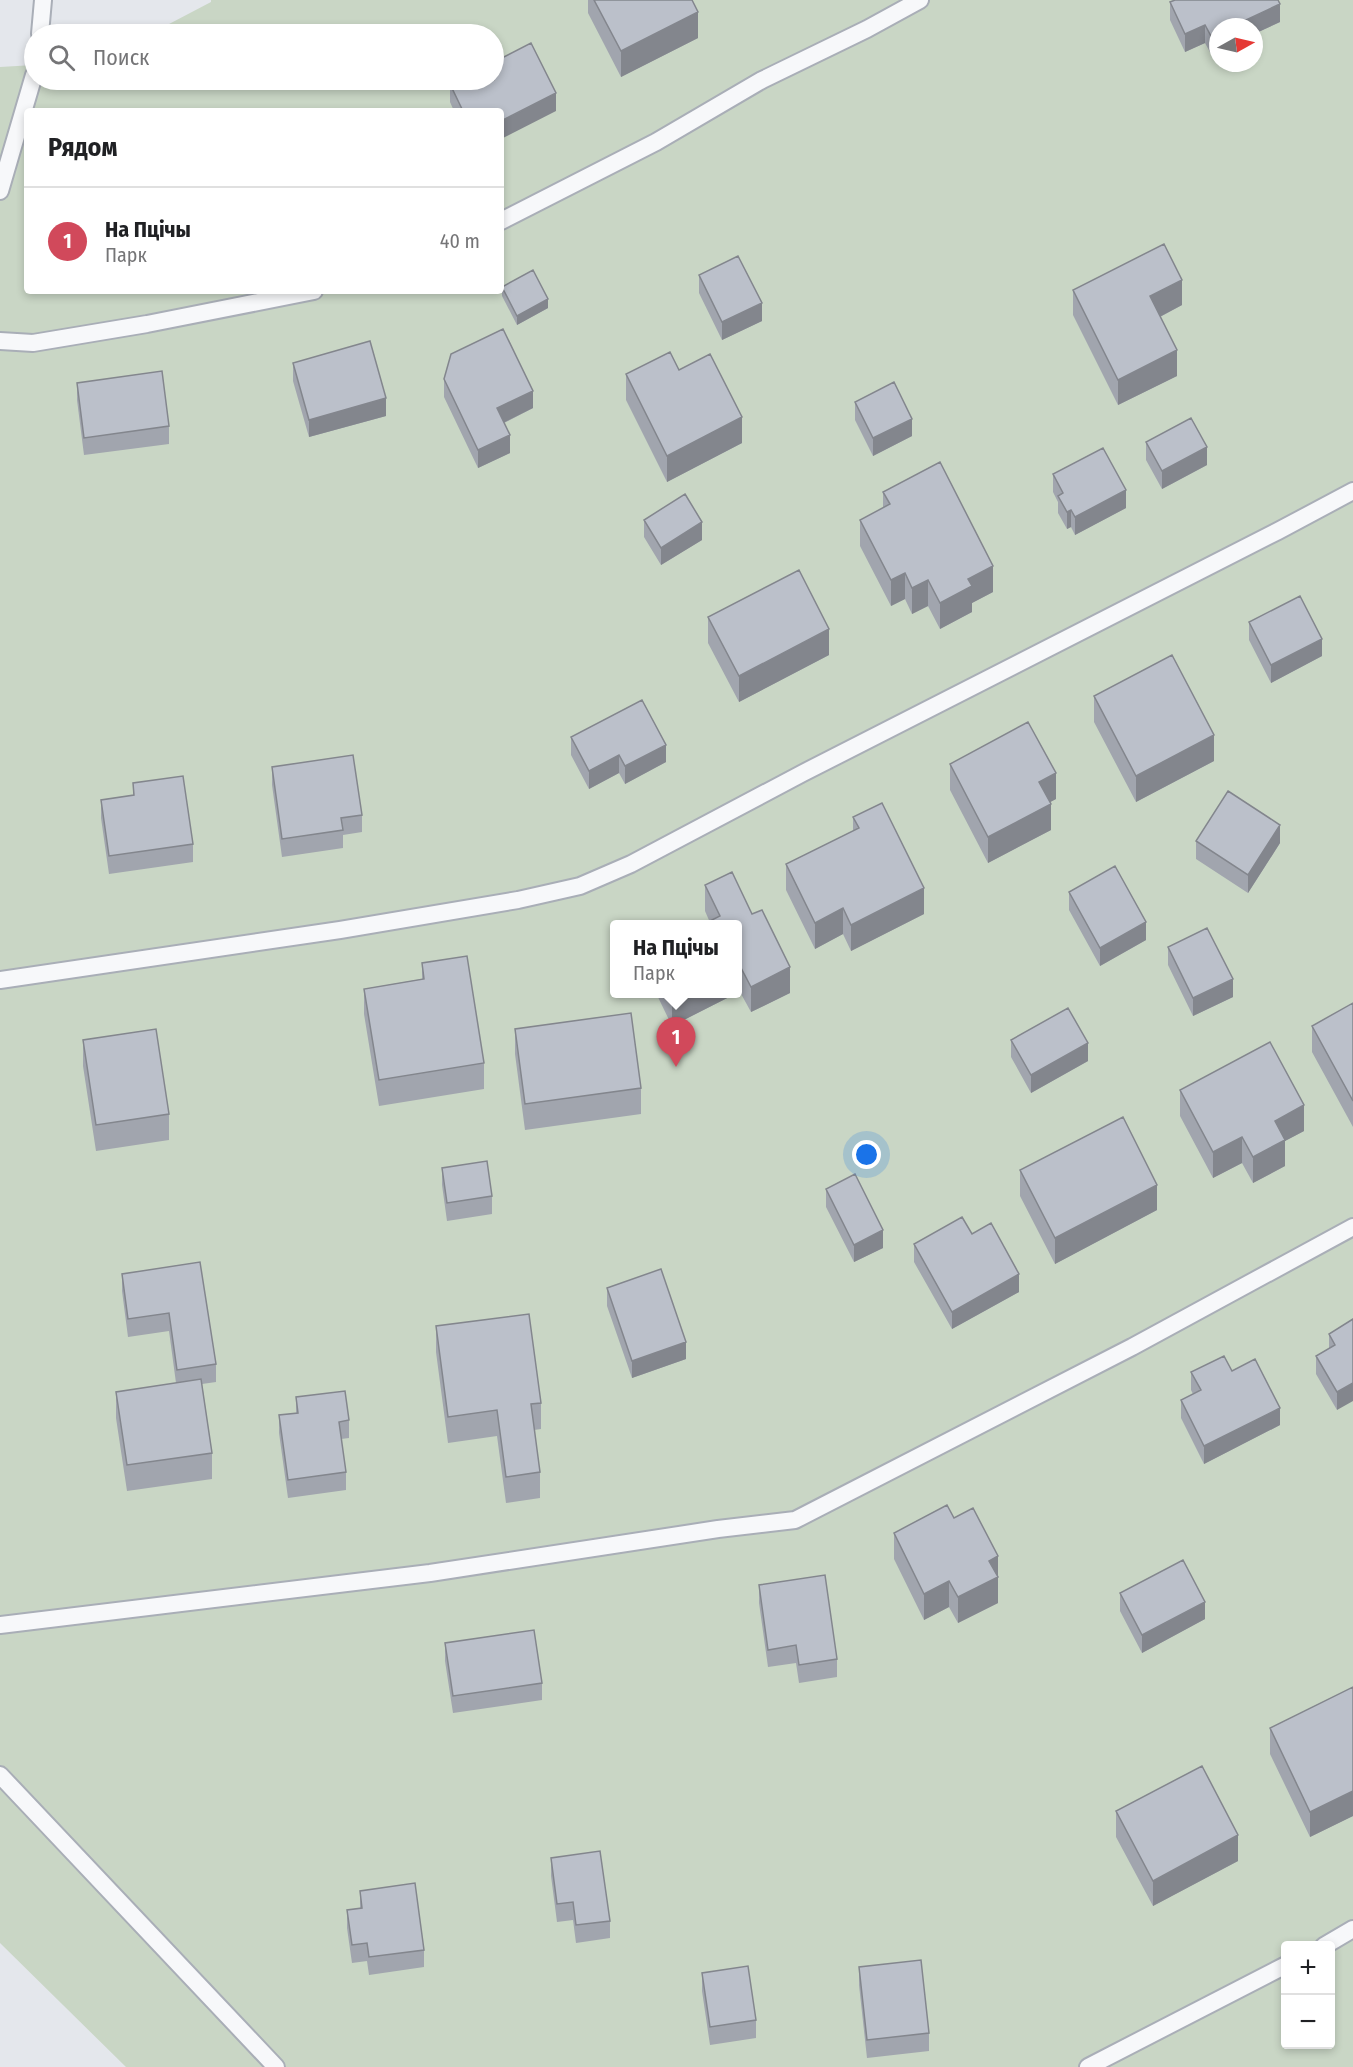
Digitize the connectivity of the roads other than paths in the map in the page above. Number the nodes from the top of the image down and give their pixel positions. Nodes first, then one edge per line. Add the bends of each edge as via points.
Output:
1 (43, 0) edge
2 (920, 0) edge
3 (41, 24) edge
4 (30, 90) edge
5 (24, 108) edge
6 (24, 109) edge
7 (0, 191) edge
8 (504, 219) edge
9 (299, 294) edge
10 (0, 340) edge
11 (1353, 491) edge
12 (0, 980) edge
13 (1353, 1227) edge
14 (0, 1625) edge
15 (0, 1775) edge
16 (1353, 1929) edge
17 (1333, 1941) edge
18 (1281, 1968) edge
19 (276, 2067) edge
20 (1088, 2067) edge

1 - 3 lane
2 - 8 lane
4 - 5 lane
6 - 7 lane
9 - 10 lane via 33,343
11 - 12 lane via 631,864 580,886 340,930
13 - 14 lane via 1132,1347 795,1520 430,1573
15 - 19 lane
16 - 17 lane
18 - 20 lane

